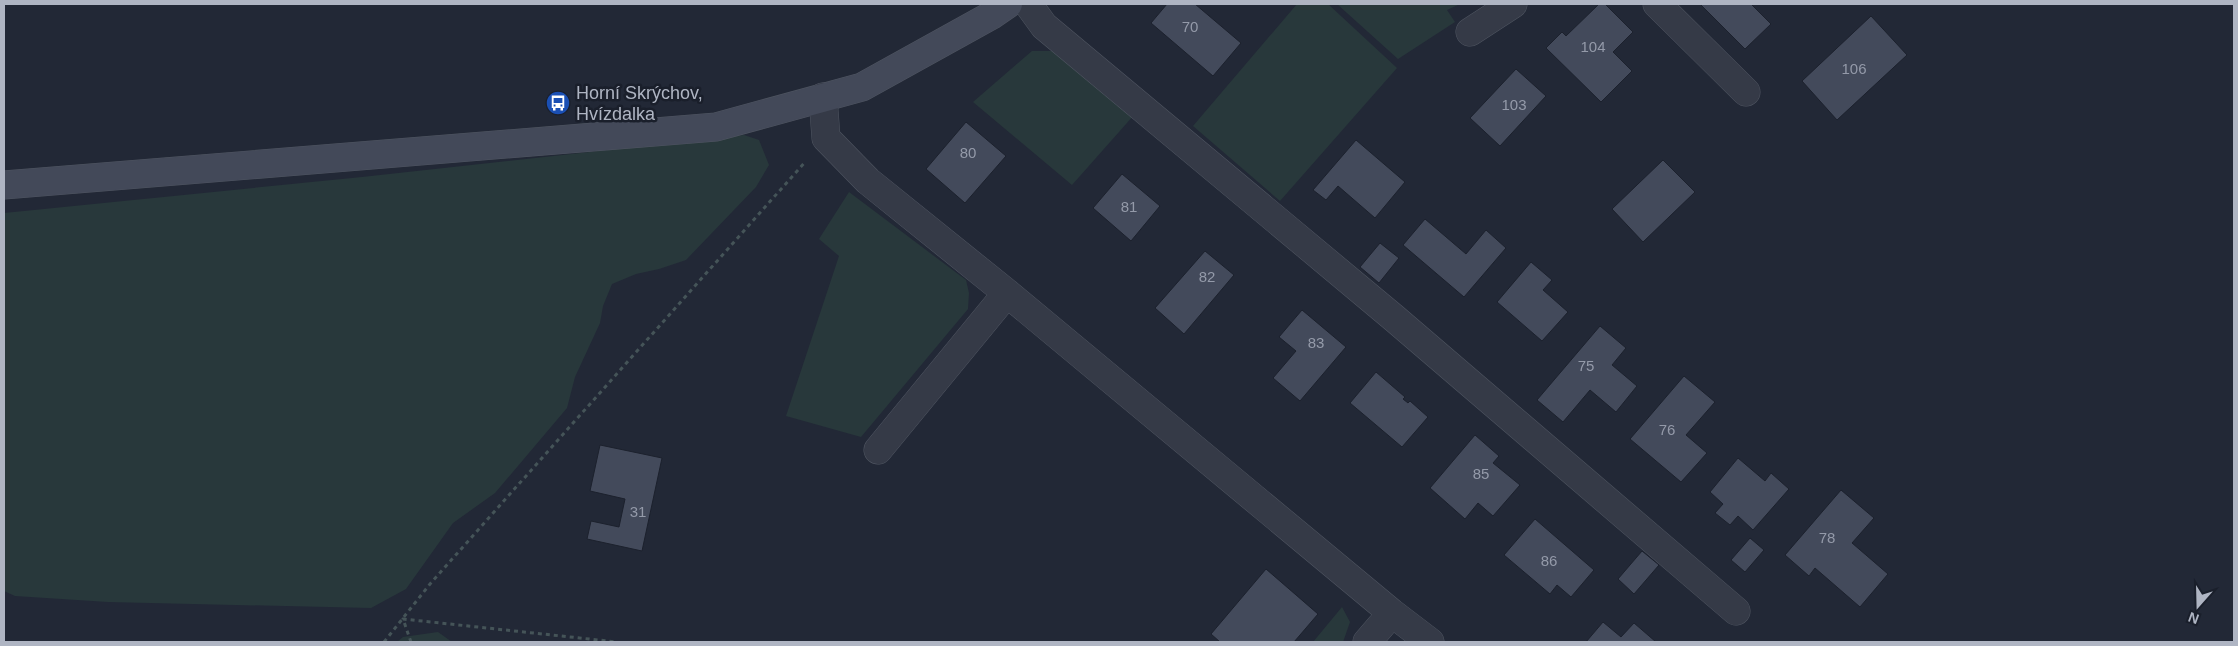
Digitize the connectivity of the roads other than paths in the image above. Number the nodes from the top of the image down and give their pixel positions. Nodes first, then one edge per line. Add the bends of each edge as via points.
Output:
1 (1008, 4) edge
2 (1028, 4) edge
3 (1512, 4) edge
4 (1656, 4) edge
5 (1470, 32) dead end
6 (1746, 92) dead end
7 (823, 97) junction
8 (4, 185) edge
9 (1007, 293) junction
10 (878, 450) dead end
11 (1736, 611) dead end
12 (1392, 613) junction
13 (1367, 642) edge
14 (1430, 642) edge

1 - 7 street via 862,86
2 - 11 street via 1044,26 1394,318
3 - 5 street
4 - 6 street
7 - 8 street via 716,128
7 - 9 street via 826,138 868,182
9 - 10 street
9 - 12 street
12 - 13 street
12 - 14 street

